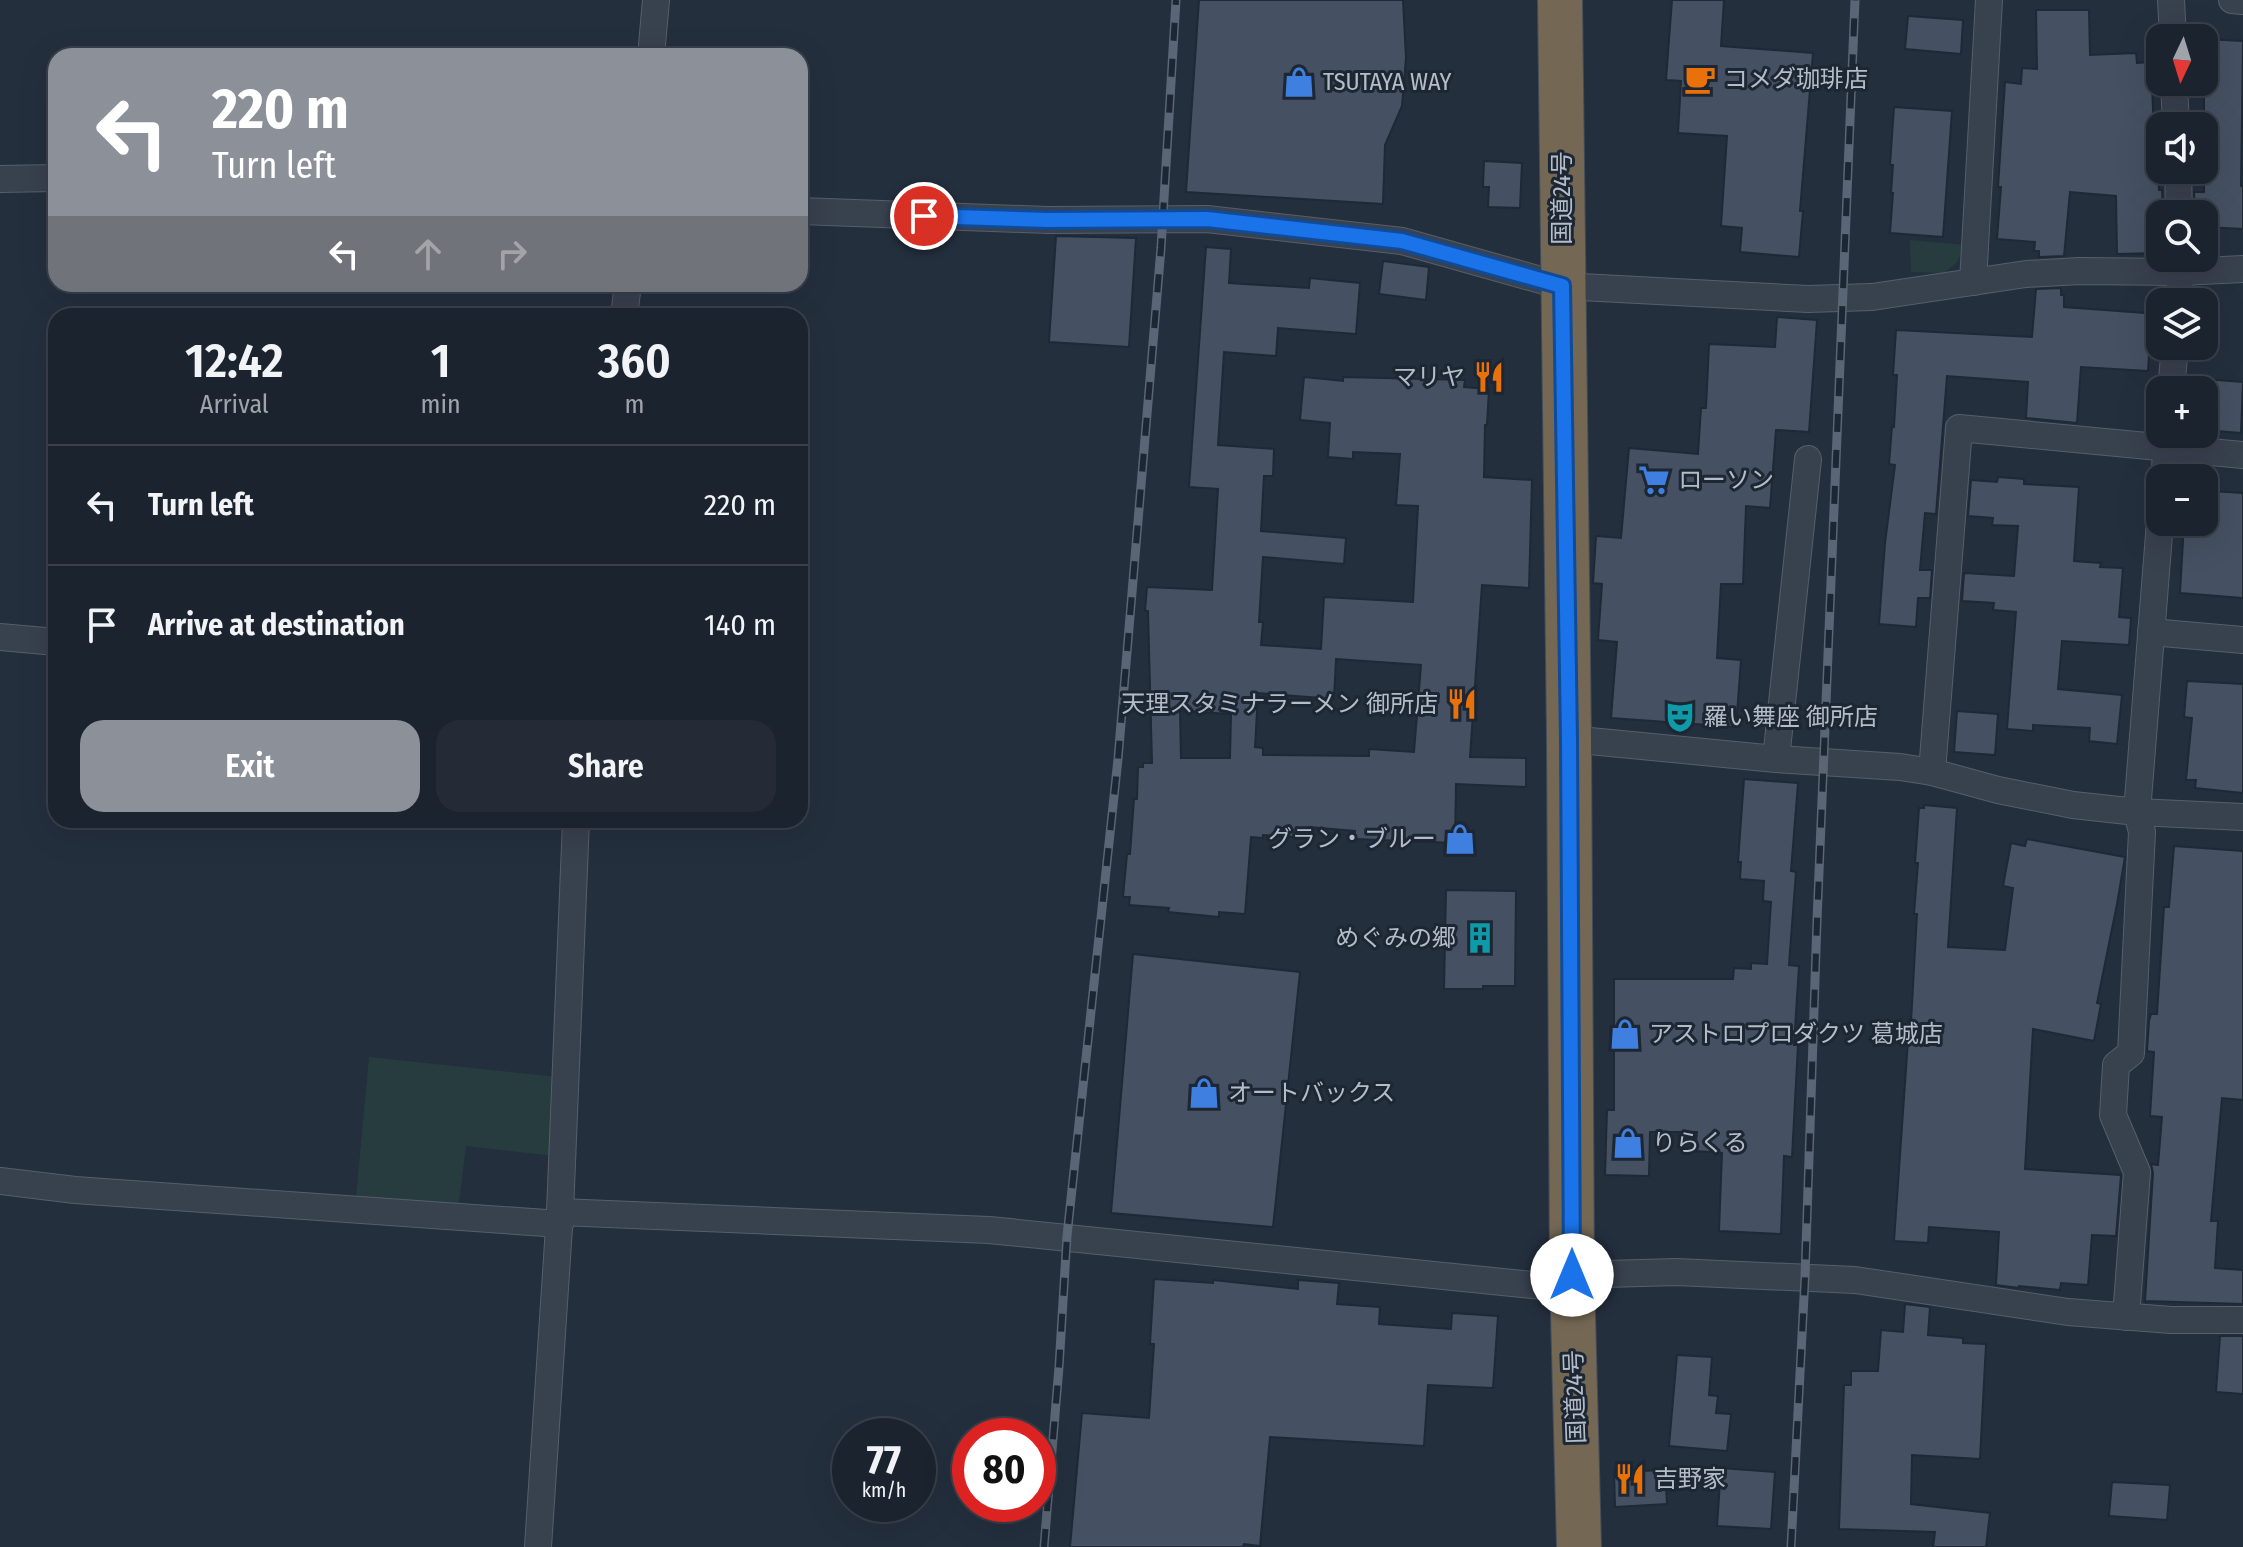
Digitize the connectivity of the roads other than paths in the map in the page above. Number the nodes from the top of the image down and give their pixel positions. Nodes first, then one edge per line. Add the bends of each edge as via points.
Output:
1 (656, 0) edge
2 (1560, 0) edge
3 (1989, 0) edge
4 (2171, 0) edge
5 (2232, 0) edge
6 (2243, 1) edge
7 (2172, 24) edge
8 (652, 48) edge
9 (48, 178) edge
10 (0, 179) edge
11 (808, 211) edge
12 (2146, 267) edge
13 (2218, 267) edge
14 (2243, 269) edge
15 (1973, 282) junction
16 (1562, 286) junction
17 (2146, 439) edge
18 (2208, 448) edge
19 (2243, 455) edge
20 (1808, 459) dead end
21 (2159, 536) edge
22 (2151, 632) junction
23 (0, 637) edge
24 (2243, 640) edge
25 (48, 641) edge
26 (1569, 739) junction
27 (1776, 759) junction
28 (1932, 772) junction
29 (2137, 812) junction
30 (2243, 817) edge
31 (576, 828) edge
32 (0, 1181) edge
33 (560, 1218) junction
34 (1572, 1282) junction
35 (2126, 1317) junction
36 (2243, 1320) edge
37 (538, 1547) edge
38 (1579, 1547) edge

1 - 8 street
2 - 16 highway, 国道24号
3 - 15 street
4 - 7 street
5 - 6 street
9 - 10 street
11 - 16 street via 1048,220 1207,219 1402,241
12 - 15 street
13 - 14 street
15 - 16 street via 1843,299
16 - 26 highway, 国道24号
17 - 28 street via 1959,428
18 - 19 street
20 - 27 street
21 - 22 street
22 - 24 street
22 - 29 street
23 - 25 street
26 - 27 street
26 - 34 highway, 国道24号
27 - 28 street
28 - 29 street via 2033,798
29 - 30 street
29 - 35 street via 2142,832 2131,1053 2116,1065 2113,1115 2137,1172
31 - 33 street
32 - 33 street via 75,1190
33 - 34 street via 989,1230
33 - 37 street
34 - 35 street via 1676,1272 1855,1280
34 - 38 highway, 国道24号
35 - 36 street

